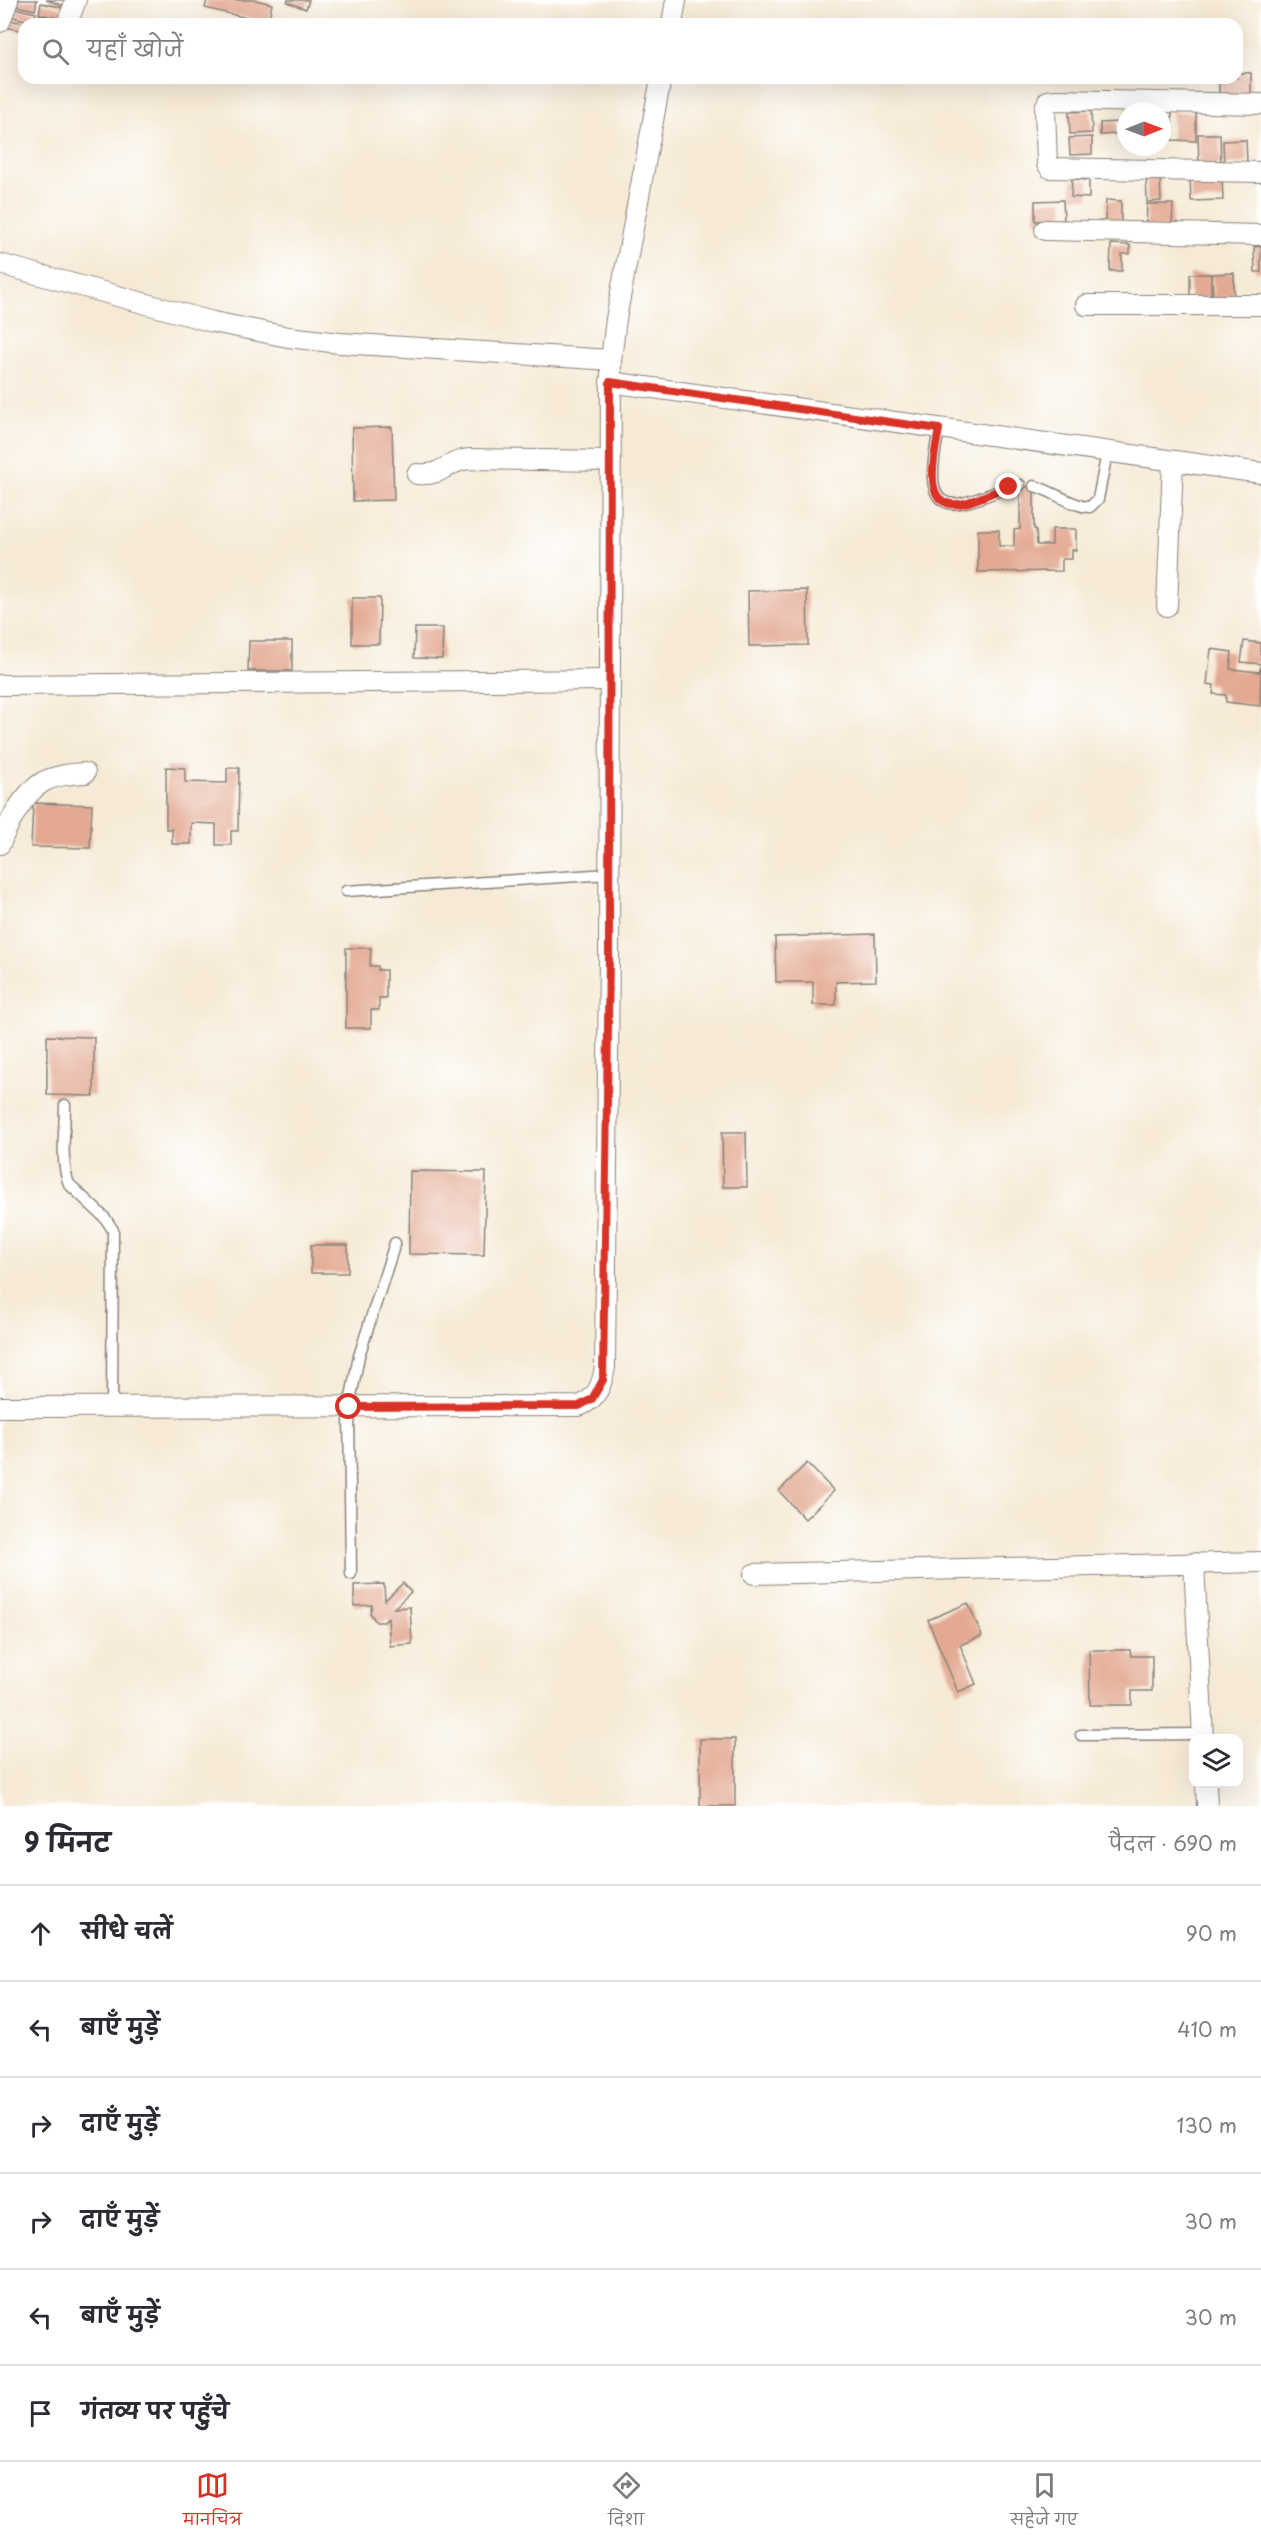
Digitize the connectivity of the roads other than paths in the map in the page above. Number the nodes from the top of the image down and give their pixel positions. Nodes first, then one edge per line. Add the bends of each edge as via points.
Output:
1 (8, 0) edge
2 (76, 0) edge
3 (676, 0) edge
4 (69, 18) edge
5 (673, 18) edge
6 (0, 22) edge
7 (661, 84) edge
8 (1261, 104) edge
9 (1261, 172) edge
10 (1045, 230) dead end
11 (1261, 235) edge
12 (0, 264) edge
13 (1086, 305) dead end
14 (1261, 305) edge
15 (610, 360) junction
16 (610, 382) junction
17 (939, 429) junction
18 (1107, 453) junction
19 (610, 461) junction
20 (1173, 462) junction
21 (1261, 473) edge
22 (417, 474) dead end
23 (1020, 485) dead end
24 (1034, 486) dead end
25 (1167, 606) dead end
26 (610, 680) junction
27 (0, 685) edge
28 (85, 773) dead end
29 (0, 844) edge
30 (609, 874) junction
31 (346, 891) dead end
32 (65, 1106) dead end
33 (394, 1243) dead end
34 (0, 1407) edge
35 (349, 1407) junction
36 (112, 1408) junction
37 (1261, 1562) edge
38 (1194, 1563) junction
39 (351, 1574) dead end
40 (754, 1574) dead end
41 (1203, 1734) edge
42 (1081, 1735) dead end
43 (1189, 1736) edge
44 (1206, 1788) edge
45 (1207, 1806) edge

1 - 6 street
2 - 4 street
3 - 5 street
7 - 15 street
8 - 9 street via 1056,100 1048,101 1045,108 1050,168
10 - 11 street
12 - 15 street via 213,322 288,337
13 - 14 street
15 - 16 street
16 - 17 street
16 - 19 street
17 - 18 street
17 - 23 lane via 932,482 943,500 952,504 966,502
18 - 20 street
18 - 24 lane via 1100,495 1090,507 1081,507
19 - 22 street via 470,459 434,475
19 - 26 street
20 - 21 street
20 - 25 street
26 - 27 street
26 - 30 street
28 - 29 street via 55,777 36,787 5,830
30 - 31 lane
30 - 35 street via 605,1367 598,1391 579,1406
32 - 36 lane via 67,1179 113,1230
33 - 35 lane via 358,1362
34 - 36 street
35 - 36 street
35 - 39 lane
37 - 38 street
38 - 40 street
38 - 41 street
42 - 43 lane
44 - 45 street

